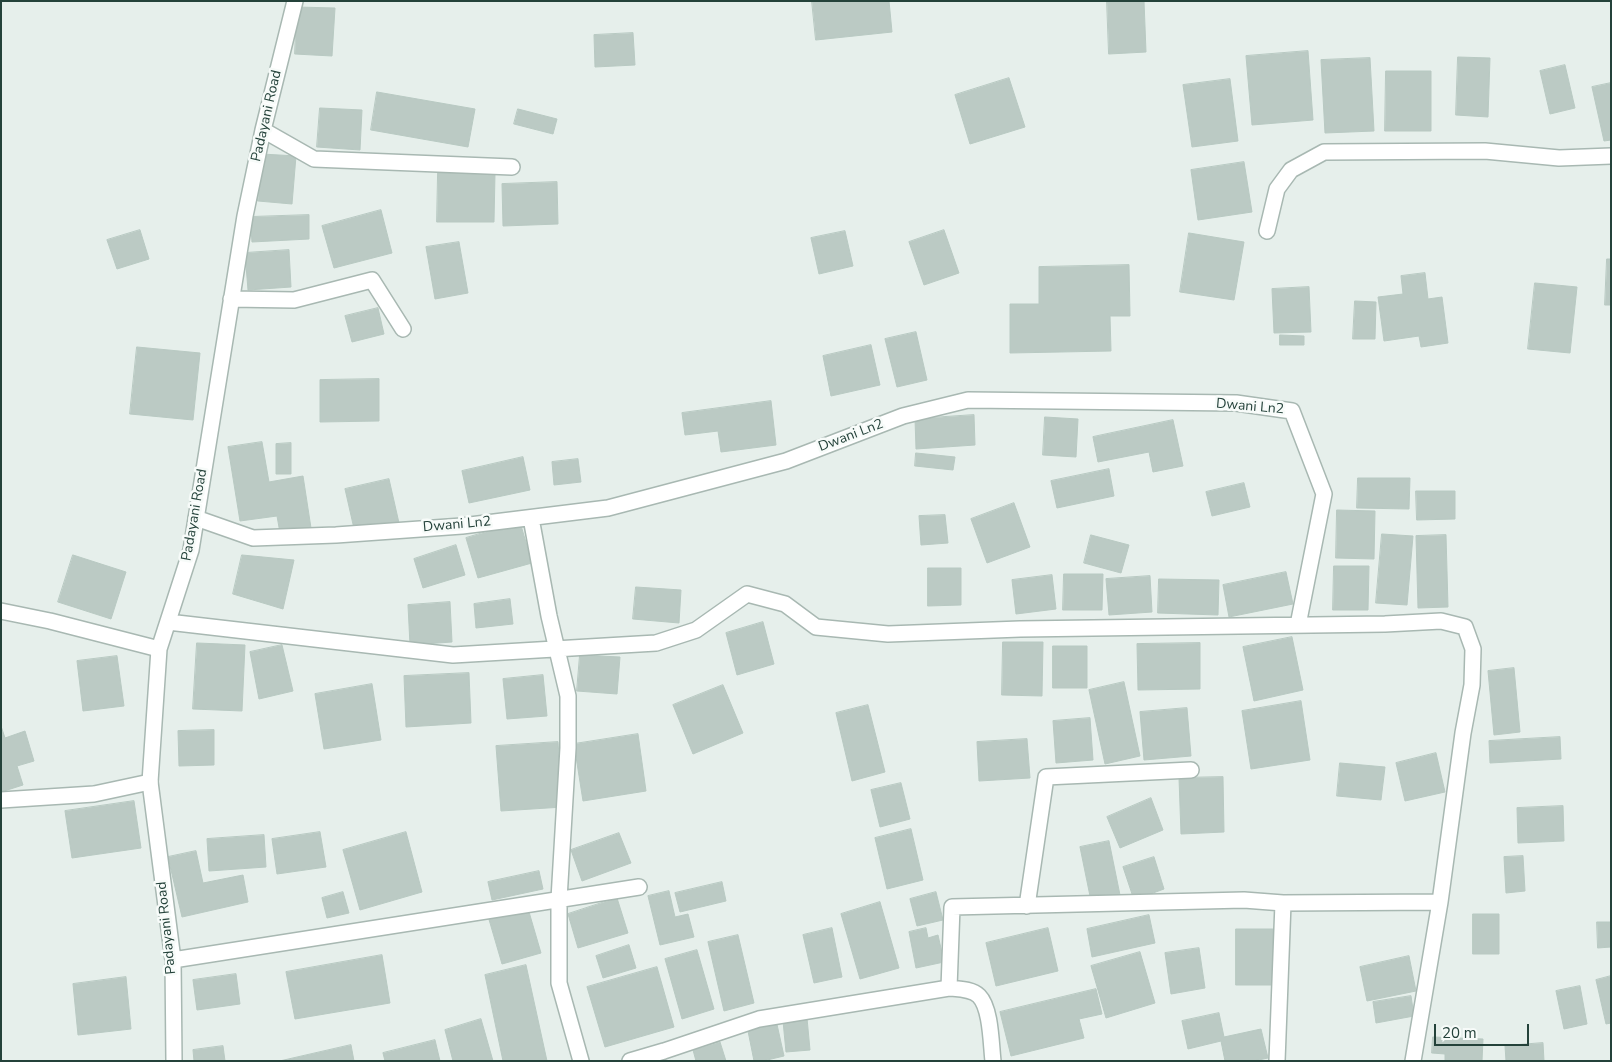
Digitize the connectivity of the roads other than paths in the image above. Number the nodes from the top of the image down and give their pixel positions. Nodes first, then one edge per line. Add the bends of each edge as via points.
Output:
1 (295, 1) edge
2 (263, 130) junction
3 (1611, 156) edge
4 (512, 167) dead end
5 (1267, 231) dead end
6 (231, 299) junction
7 (403, 330) dead end
8 (196, 518) junction
9 (531, 518) junction
10 (1, 611) edge
11 (168, 622) junction
12 (1298, 625) junction
13 (159, 649) junction
14 (558, 649) junction
15 (1191, 770) dead end
16 (150, 782) junction
17 (1, 800) edge
18 (639, 887) dead end
19 (560, 900) junction
20 (1440, 902) junction
21 (1283, 903) junction
22 (1027, 906) junction
23 (173, 960) junction
24 (950, 988) junction
25 (174, 1061) edge
26 (581, 1061) edge
27 (630, 1061) edge
28 (993, 1061) edge
29 (1277, 1061) edge
30 (1413, 1061) edge

1 - 2 street, Padayani Road
2 - 4 street via 314,159
2 - 6 street, Padayani Road
3 - 5 street via 1559,158 1485,151 1324,152 1291,170 1277,189
6 - 7 street via 294,300 372,280
6 - 8 street, Padayani Road
8 - 9 street, Dwani Ln2 via 253,538 462,526
8 - 11 street, Padayani Road via 191,550
9 - 12 street, Dwani Ln2 via 608,508 786,461 903,416 968,400 1236,403 1292,411 1324,494
9 - 14 street
10 - 13 street
11 - 13 street, Padayani Road
11 - 14 street via 453,655
12 - 14 street via 888,634 816,627 785,604 747,594 696,630 656,643
12 - 20 street via 1441,621 1465,626 1473,649 1472,685
13 - 16 street, Padayani Road
14 - 19 street via 568,696
15 - 22 street via 1046,777
16 - 17 street via 94,794
16 - 23 street, Padayani Road
18 - 19 street
19 - 23 street
19 - 26 street via 559,983
20 - 21 street
20 - 30 street
21 - 22 street via 1244,900
21 - 29 street
22 - 24 street via 952,908
23 - 25 street, Padayani Road
24 - 27 street via 759,1019
24 - 28 street via 964,989 979,996 987,1011

